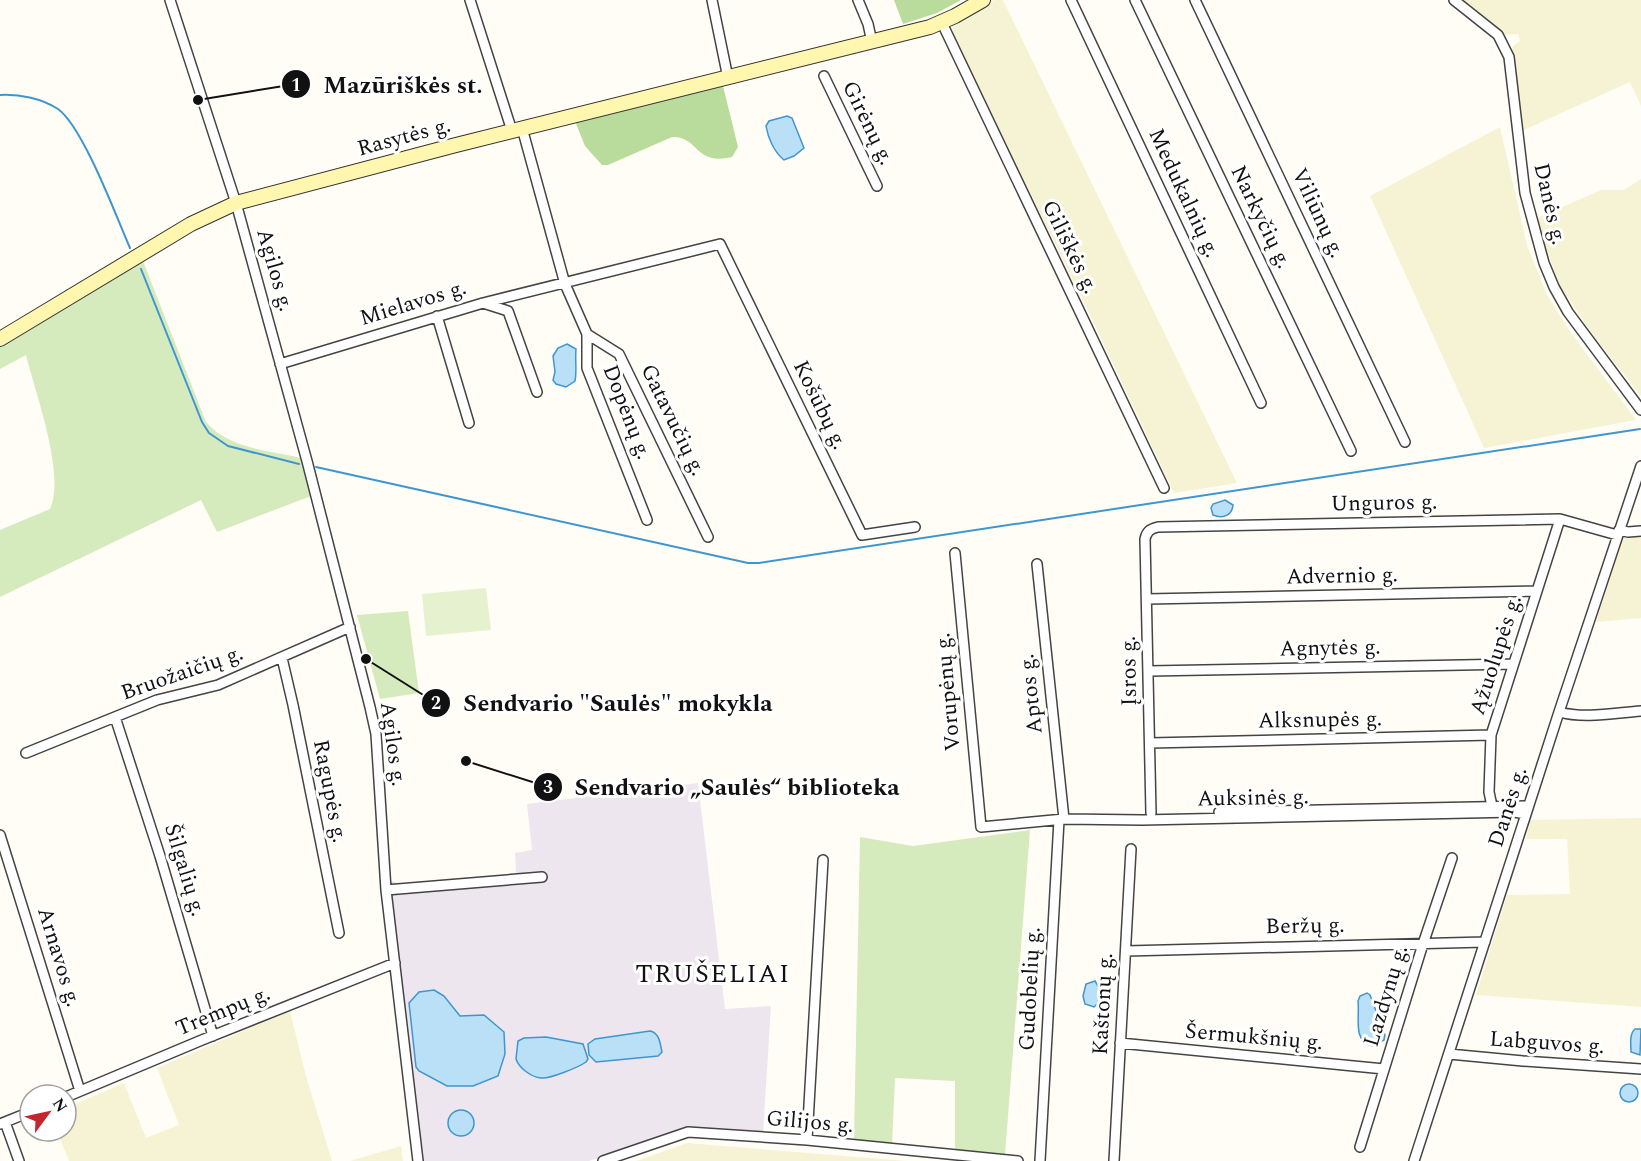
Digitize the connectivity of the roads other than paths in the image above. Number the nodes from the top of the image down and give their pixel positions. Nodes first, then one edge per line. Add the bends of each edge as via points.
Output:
1 (170, 0) edge
2 (470, 0) edge
3 (712, 0) edge
4 (858, 0) edge
5 (983, 0) edge
6 (1071, 0) edge
7 (1135, 0) edge
8 (1195, 0) edge
9 (1454, 0) edge
10 (942, 23) junction
11 (872, 42) junction
12 (824, 76) dead end
13 (728, 78) junction
14 (517, 130) junction
15 (877, 186) dead end
16 (236, 203) junction
17 (565, 284) junction
18 (483, 303) junction
19 (436, 316) junction
20 (587, 333) junction
21 (0, 339) edge
22 (280, 364) junction
23 (537, 392) dead end
24 (1261, 403) dead end
25 (1641, 410) edge
26 (469, 423) dead end
27 (1405, 442) dead end
28 (1351, 450) dead end
29 (1641, 466) edge
30 (1164, 488) dead end
31 (1560, 519) junction
32 (648, 520) dead end
33 (915, 527) dead end
34 (1150, 529) joint
35 (1641, 531) edge
36 (1618, 533) junction
37 (708, 537) dead end
38 (955, 553) dead end
39 (1037, 564) dead end
40 (1537, 591) junction
41 (1147, 599) junction
42 (350, 627) junction
43 (282, 658) junction
44 (1513, 664) junction
45 (1149, 671) junction
46 (1641, 711) edge
47 (1559, 712) junction
48 (115, 717) junction
49 (1491, 735) junction
50 (1150, 743) junction
51 (26, 753) dead end
52 (1492, 806) junction
53 (1527, 810) junction
54 (1151, 813) junction
55 (1117, 814) dead end
56 (1062, 819) junction
57 (981, 827) joint
58 (0, 835) edge
59 (1131, 849) dead end
60 (1452, 858) dead end
61 (822, 860) dead end
62 (543, 877) dead end
63 (386, 890) junction
64 (339, 933) dead end
65 (1485, 942) junction
66 (1423, 944) junction
67 (1126, 951) junction
68 (394, 963) junction
69 (213, 1036) junction
70 (1120, 1043) junction
71 (1449, 1054) junction
72 (1384, 1069) junction
73 (1641, 1069) edge
74 (80, 1091) joint
75 (18, 1117) edge
76 (2, 1123) edge
77 (807, 1140) junction
78 (1360, 1147) dead end
79 (978, 1159) edge
80 (19, 1161) edge
81 (418, 1161) edge
82 (603, 1161) edge
83 (1018, 1161) edge
84 (1040, 1161) edge
85 (1114, 1161) edge
86 (1414, 1161) edge

1 - 16 street, Agilos g.
2 - 14 street, Dopėnų g.
3 - 13 street
4 - 11 street
5 - 10 main road, Rasytės g.
6 - 24 street, Medukalnių g.
7 - 28 street, Narkyčių g.
8 - 27 street, Viliūnų g.
9 - 25 street, Danės g. via 1498,34 1509,57 1525,193 1554,287 1568,312
10 - 11 main road, Rasytės g.
10 - 30 street, Giliškės g.
11 - 13 main road, Rasytės g.
12 - 15 street, Girėnų g.
13 - 14 main road, Rasytės g.
14 - 16 main road, Rasytės g.
14 - 17 street, Dopėnų g.
16 - 21 main road, Rasytės g. via 191,224
16 - 22 street, Agilos g.
17 - 18 street
17 - 20 street, Dopėnų g.
17 - 33 street, Košūbų g. via 720,244 862,535
18 - 19 street, Mielavos g.
18 - 23 street, Mielavos g. via 508,311
19 - 22 street, Mielavos g.
19 - 26 street
20 - 32 street, Dopėnų g. via 587,368
20 - 37 street, Gatavučių g. via 619,354
22 - 42 street, Agilos g.
29 - 36 street, Danės g.
31 - 34 street, Unguros g.
31 - 36 street, Unguros g.
31 - 40 street, Ąžuolupės g.
34 - 41 street, Įsros g. via 1145,539
35 - 36 street, Unguros g.
36 - 47 street, Danės g.
38 - 57 street, Vorupėnų g.
39 - 56 street, Aptos g.
40 - 41 street, Advernio g.
40 - 44 street, Ąžuolupės g.
41 - 45 street, Įsros g.
42 - 43 street, Bruožaičių g.
42 - 63 street, Agilos g. via 376,734
43 - 48 street, Bruožaičių g. via 218,685 171,696
43 - 64 street, Ragupės g.
44 - 45 street, Agnytės g.
44 - 49 street, Ąžuolupės g.
45 - 50 street, Įsros g.
46 - 47 street via 1586,715
47 - 53 street, Danės g.
48 - 51 street, Bruožaičių g.
48 - 69 street, Šilgalių g.
49 - 50 street, Alksnupės g.
49 - 52 street, Ąžuolupės g.
50 - 54 street, Įsros g.
52 - 53 street
52 - 54 street
53 - 56 street, Auksinės g.
53 - 65 street, Danės g.
54 - 55 street
56 - 57 street, Auksinės g.
56 - 84 street, Gudobelių g.
58 - 74 street, Arnavos g.
59 - 67 street, Kaštonų g.
60 - 66 street, Lazdynų g.
61 - 77 street
62 - 63 street
63 - 68 street, Agilos g.
65 - 66 street, Beržų g.
65 - 71 street, Danės g.
66 - 67 street, Beržų g.
66 - 72 street, Lazdynų g.
67 - 70 street, Kaštonų g.
68 - 69 street, Trempų g.
68 - 81 street, Agilos g.
69 - 74 street, Trempų g.
70 - 72 street, Šermukšnių g.
70 - 85 street, Kaštonų g.
71 - 73 street, Labguvos g.
71 - 86 street, Danės g.
72 - 78 street, Lazdynų g.
75 - 76 street
76 - 80 street
77 - 79 street, Gilijos g.
77 - 82 street, Gilijos g. via 688,1132
79 - 83 street, Gilijos g.

